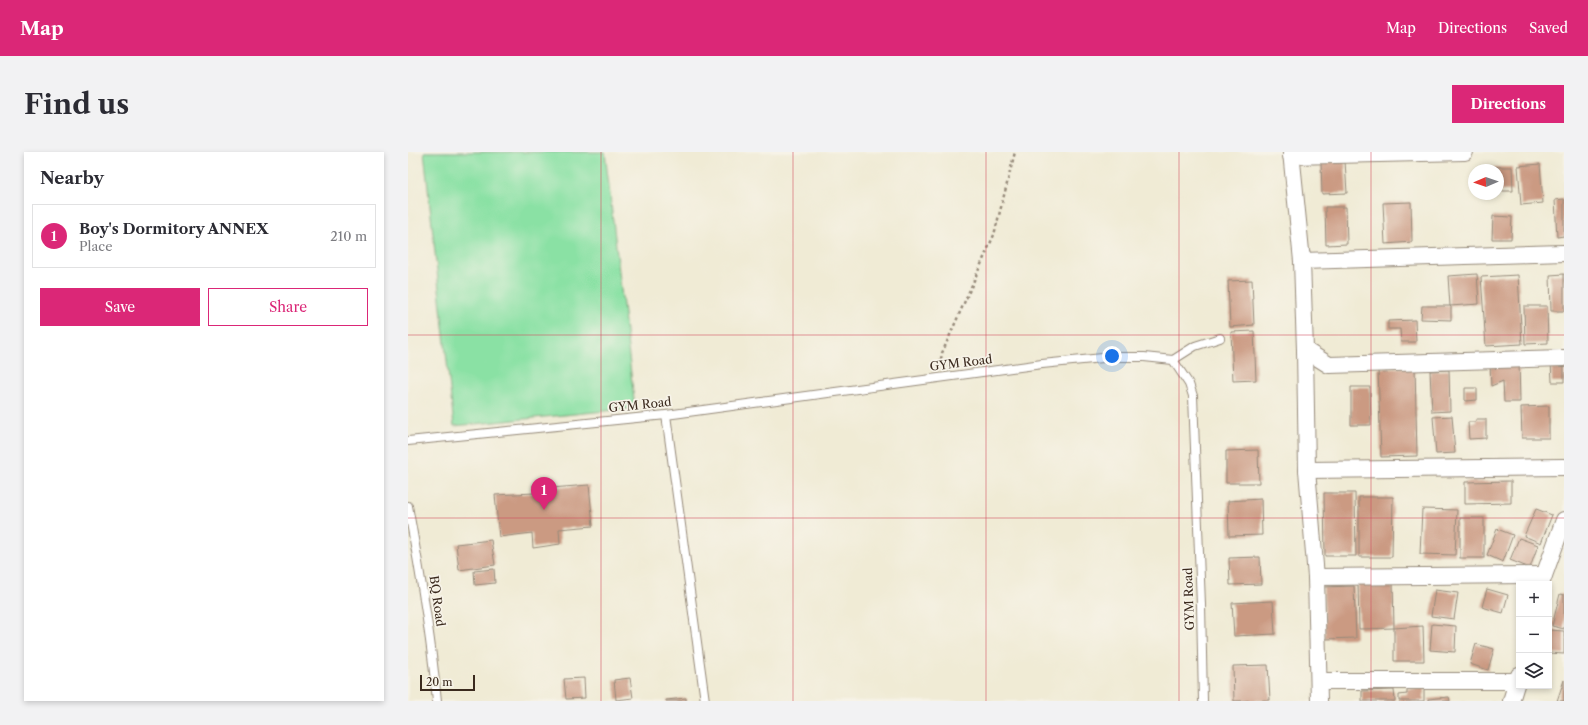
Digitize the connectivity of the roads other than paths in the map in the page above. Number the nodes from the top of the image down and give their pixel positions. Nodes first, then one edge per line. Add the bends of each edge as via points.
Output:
1 (1465, 152) edge
2 (1291, 154) edge
3 (1564, 253) edge
4 (1302, 261) junction
5 (1220, 338) dead end
6 (1306, 350) junction
7 (1564, 358) edge
8 (1173, 360) junction
9 (1329, 365) junction
10 (1305, 383) junction
11 (666, 415) junction
12 (408, 441) edge
13 (1564, 468) edge
14 (1307, 470) junction
15 (408, 506) edge
16 (1564, 520) edge
17 (1316, 577) junction
18 (1542, 580) edge
19 (1516, 678) edge
20 (1319, 681) junction
21 (1516, 685) edge
22 (437, 701) edge
23 (705, 701) edge
24 (1203, 701) edge
25 (1319, 701) edge
26 (1511, 701) edge

1 - 2 street
2 - 4 street
3 - 4 street
4 - 6 street
5 - 8 lane via 1195,346
6 - 9 street
6 - 10 street
7 - 9 street
8 - 11 lane, GYM Road via 1113,357
8 - 24 lane, GYM Road via 1189,384 1193,396
9 - 10 street
10 - 14 street
11 - 12 lane, GYM Road
11 - 23 lane
13 - 14 street
14 - 17 street
15 - 22 lane, BQ Road via 422,582
16 - 18 street
17 - 18 street
17 - 20 street
19 - 20 street
20 - 25 street
21 - 26 street

